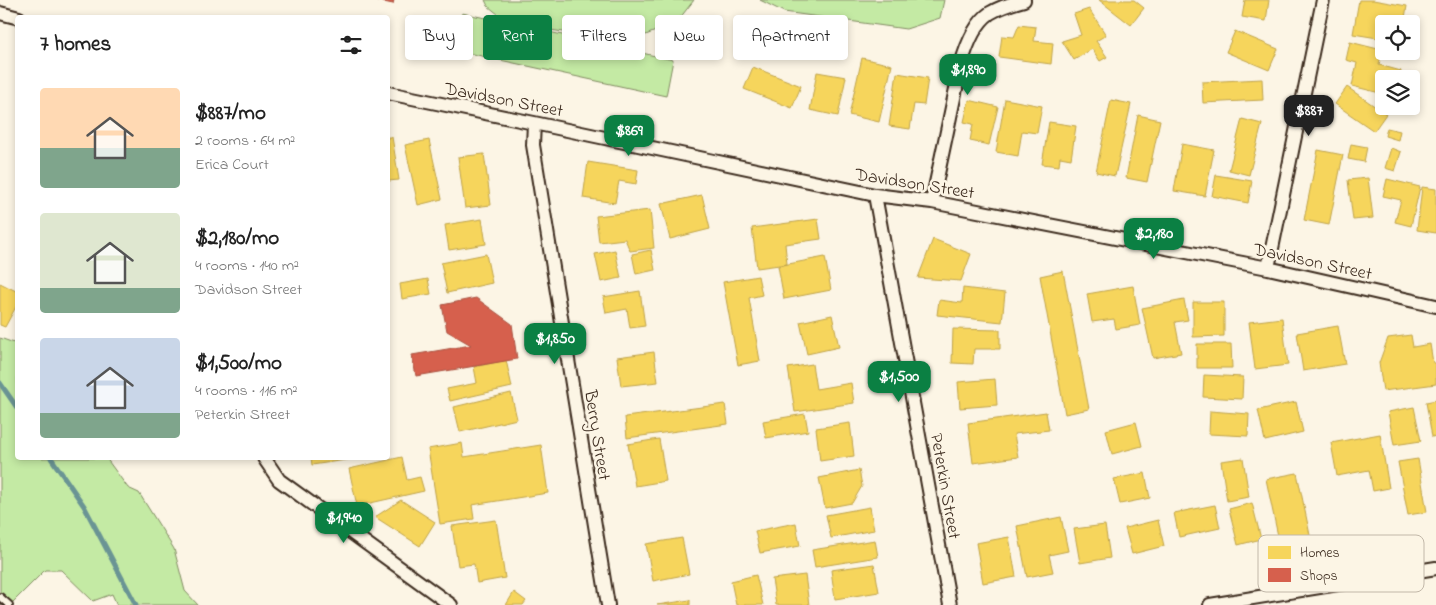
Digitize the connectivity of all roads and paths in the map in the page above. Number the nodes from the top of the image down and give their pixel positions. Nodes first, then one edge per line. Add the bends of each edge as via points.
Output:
1 (1024, 0) edge
2 (1323, 0) edge
3 (0, 13) edge
4 (15, 17) edge
5 (390, 93) edge
6 (534, 123) junction
7 (875, 195) junction
8 (932, 202) junction
9 (1268, 268) junction
10 (1436, 306) edge
11 (265, 460) edge
12 (1289, 592) edge
13 (0, 597) edge
14 (9, 605) edge
15 (451, 605) edge
16 (608, 605) edge
17 (950, 605) edge
18 (1210, 605) edge

1 - 8 street via 990,13 967,44
2 - 9 street
3 - 4 street
5 - 6 street, Davidson Street
6 - 7 street, Davidson Street
6 - 16 street, Berry Street via 533,145
7 - 8 street, Davidson Street
7 - 17 street, Peterkin Street
8 - 9 street, Davidson Street
9 - 10 street, Davidson Street
11 - 15 street via 279,480
12 - 18 street
13 - 14 lane

